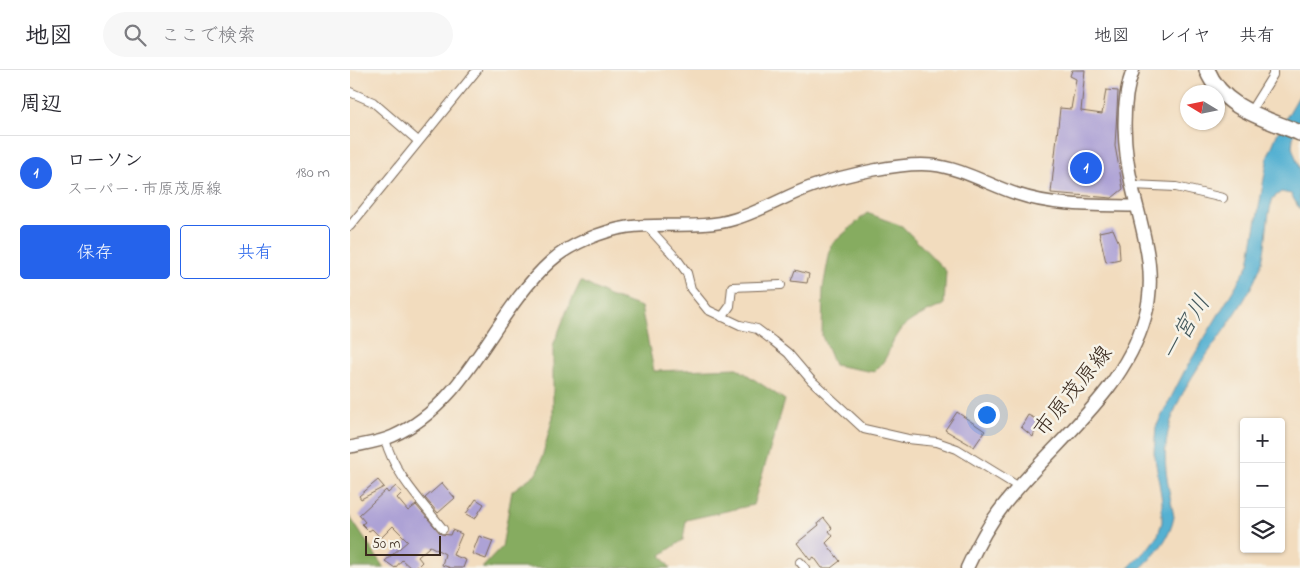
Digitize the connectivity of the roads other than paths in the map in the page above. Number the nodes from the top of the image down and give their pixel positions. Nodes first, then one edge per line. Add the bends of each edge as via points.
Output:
1 (477, 70) edge
2 (1133, 70) edge
3 (1207, 70) edge
4 (1273, 70) edge
5 (350, 92) edge
6 (1250, 112) junction
7 (1300, 133) edge
8 (418, 140) junction
9 (1132, 185) junction
10 (1223, 198) dead end
11 (1137, 206) junction
12 (350, 226) edge
13 (647, 226) junction
14 (781, 285) dead end
15 (722, 317) junction
16 (385, 439) junction
17 (350, 447) edge
18 (1019, 487) junction
19 (443, 529) dead end
20 (967, 568) edge

1 - 8 street
2 - 9 main road, 市原茂原線 via 1126,122
3 - 6 highway via 1219,90 1238,107
4 - 6 street via 1273,76
5 - 8 street via 373,102
6 - 7 highway
8 - 12 street
9 - 10 street via 1176,187
9 - 11 main road, 市原茂原線
11 - 13 street via 1071,205 1038,200 950,168 915,164 848,175 729,220 679,227
11 - 18 main road, 市原茂原線 via 1151,278 1145,316 1133,349 1107,390
13 - 15 street via 687,273 691,289 699,300 708,310
13 - 16 street via 626,227 583,241 551,261 516,300 440,405 408,429
14 - 15 street via 732,287 730,306
15 - 18 street via 757,329 774,340 864,429 899,438 937,442
16 - 17 street
16 - 19 street via 390,456 408,486
18 - 20 main road, 市原茂原線 via 988,526

